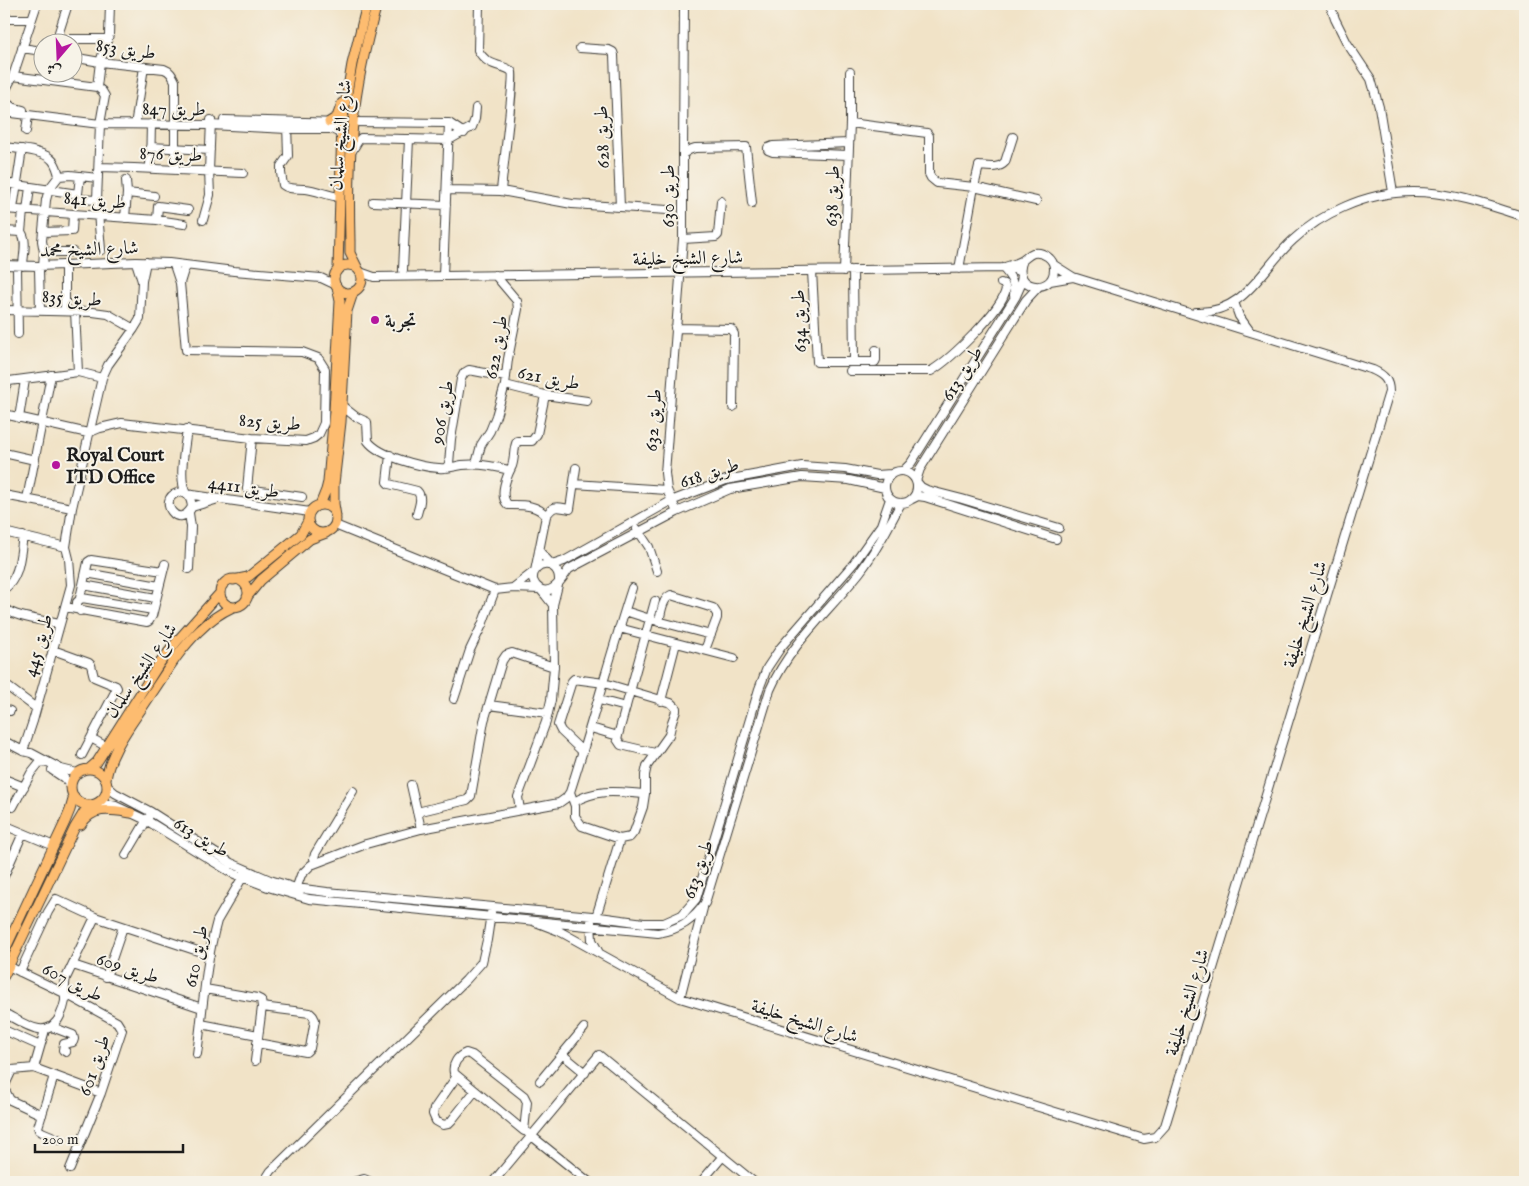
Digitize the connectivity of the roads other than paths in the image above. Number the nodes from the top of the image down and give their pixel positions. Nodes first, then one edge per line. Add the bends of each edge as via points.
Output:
1 (37, 4) edge
2 (68, 4) edge
3 (110, 4) edge
4 (367, 4) edge
5 (377, 4) edge
6 (480, 4) edge
7 (684, 4) edge
8 (1330, 4) edge
9 (4, 19) edge
10 (32, 19) junction
11 (108, 39) junction
12 (22, 48) junction
13 (580, 48) dead end
14 (32, 50) edge
15 (82, 59) edge
16 (100, 62) junction
17 (144, 67) junction
18 (850, 72) dead end
19 (11, 79) junction
20 (348, 84) junction
21 (97, 87) junction
22 (5, 99) edge
23 (476, 108) dead end
24 (4, 112) edge
25 (28, 115) junction
26 (136, 119) junction
27 (101, 122) junction
28 (176, 122) junction
29 (211, 122) junction
30 (329, 122) junction
31 (353, 122) junction
32 (342, 123) junction
33 (450, 123) junction
34 (850, 123) junction
35 (151, 124) junction
36 (287, 125) junction
37 (26, 131) dead end
38 (464, 133) junction
39 (341, 137) junction
40 (1013, 137) dead end
41 (409, 139) junction
42 (449, 140) junction
43 (849, 143) junction
44 (4, 147) edge
45 (150, 147) junction
46 (176, 148) junction
47 (22, 149) junction
48 (210, 150) junction
49 (684, 154) junction
50 (350, 155) junction
51 (848, 155) junction
52 (98, 168) junction
53 (150, 168) junction
54 (175, 170) junction
55 (209, 171) junction
56 (243, 173) dead end
57 (59, 176) junction
58 (80, 176) junction
59 (98, 178) junction
60 (126, 180) dead end
61 (4, 183) edge
62 (16, 184) junction
63 (30, 187) junction
64 (974, 187) junction
65 (49, 189) junction
66 (447, 190) junction
67 (500, 191) junction
68 (1393, 192) junction
69 (127, 193) junction
70 (154, 196) dead end
71 (78, 197) junction
72 (340, 198) junction
73 (98, 200) junction
74 (1036, 201) dead end
75 (373, 202) dead end
76 (721, 202) dead end
77 (405, 203) junction
78 (752, 203) dead end
79 (446, 205) junction
80 (620, 207) junction
81 (4, 209) edge
82 (13, 209) junction
83 (188, 210) dead end
84 (668, 210) dead end
85 (25, 211) junction
86 (45, 212) junction
87 (75, 214) junction
88 (99, 216) junction
89 (1525, 217) edge
90 (125, 218) junction
91 (157, 220) junction
92 (204, 220) dead end
93 (184, 224) dead end
94 (4, 231) edge
95 (21, 232) junction
96 (43, 232) junction
97 (683, 239) junction
98 (25, 240) junction
99 (42, 241) junction
100 (102, 250) junction
101 (44, 252) junction
102 (73, 252) dead end
103 (1023, 260) junction
104 (136, 263) junction
105 (146, 263) junction
106 (97, 264) junction
107 (107, 264) junction
108 (174, 265) junction
109 (1054, 265) junction
110 (187, 266) junction
111 (4, 267) edge
112 (20, 267) junction
113 (41, 267) junction
114 (65, 268) junction
115 (1003, 268) junction
116 (960, 269) junction
117 (338, 270) junction
118 (403, 270) dead end
119 (844, 270) junction
120 (853, 270) junction
121 (359, 271) junction
122 (812, 271) junction
123 (680, 273) junction
124 (1021, 274) junction
125 (495, 275) junction
126 (443, 276) junction
127 (317, 277) junction
128 (374, 277) junction
129 (1073, 277) junction
130 (142, 281) junction
131 (1050, 281) junction
132 (180, 282) junction
133 (362, 283) junction
134 (1001, 283) dead end
135 (336, 286) junction
136 (1039, 286) junction
137 (353, 292) junction
138 (1013, 301) junction
139 (1234, 302) junction
140 (4, 310) edge
141 (17, 310) junction
142 (40, 311) junction
143 (65, 311) junction
144 (75, 311) junction
145 (1186, 311) junction
146 (675, 328) junction
147 (134, 330) junction
148 (1248, 330) junction
149 (18, 334) dead end
150 (971, 337) junction
151 (986, 345) junction
152 (876, 350) dead end
153 (854, 362) junction
154 (850, 371) dead end
155 (78, 372) junction
156 (51, 375) junction
157 (102, 378) junction
158 (25, 380) junction
159 (506, 381) junction
160 (4, 391) edge
161 (544, 395) junction
162 (587, 401) dead end
163 (342, 406) junction
164 (733, 408) dead end
165 (4, 414) edge
166 (356, 416) junction
167 (19, 418) junction
168 (341, 422) junction
169 (43, 423) junction
170 (187, 429) junction
171 (88, 433) junction
172 (252, 438) junction
173 (450, 451) junction
174 (4, 453) edge
175 (390, 456) junction
176 (35, 460) junction
177 (476, 464) junction
178 (467, 465) junction
179 (802, 466) junction
180 (446, 468) junction
181 (576, 468) dead end
182 (509, 470) junction
183 (902, 471) junction
184 (891, 474) junction
185 (802, 477) junction
186 (916, 481) junction
187 (574, 484) junction
188 (885, 488) junction
189 (247, 489) junction
190 (666, 490) junction
191 (186, 494) junction
192 (4, 495) edge
193 (934, 495) junction
194 (302, 498) dead end
195 (912, 498) junction
196 (28, 499) junction
197 (218, 499) junction
198 (890, 499) junction
199 (671, 501) junction
200 (246, 503) junction
201 (901, 503) junction
202 (320, 505) junction
203 (72, 508) junction
204 (190, 510) junction
205 (677, 512) junction
206 (417, 514) dead end
207 (546, 516) junction
208 (309, 517) junction
209 (338, 522) junction
210 (633, 523) junction
211 (1059, 528) dead end
212 (4, 532) edge
213 (638, 532) junction
214 (326, 533) junction
215 (23, 536) junction
216 (1056, 539) dead end
217 (66, 547) junction
218 (540, 551) junction
219 (552, 565) junction
220 (189, 569) dead end
221 (535, 570) junction
222 (657, 571) dead end
223 (86, 573) junction
224 (233, 580) junction
225 (559, 581) junction
226 (83, 585) junction
227 (159, 586) junction
228 (513, 588) junction
229 (632, 588) dead end
230 (4, 589) edge
231 (540, 589) junction
232 (494, 590) junction
233 (220, 592) junction
234 (247, 597) junction
235 (80, 598) junction
236 (156, 598) junction
237 (655, 601) dead end
238 (553, 605) junction
239 (233, 607) junction
240 (4, 608) edge
241 (65, 608) junction
242 (153, 610) junction
243 (80, 611) junction
244 (625, 611) junction
245 (650, 619) junction
246 (659, 622) junction
247 (60, 624) junction
248 (619, 628) junction
249 (646, 635) junction
250 (711, 635) junction
251 (676, 643) junction
252 (53, 650) junction
253 (705, 650) junction
254 (734, 658) dead end
255 (554, 667) junction
256 (604, 683) junction
257 (5, 687) edge
258 (630, 691) junction
259 (454, 699) dead end
260 (599, 700) junction
261 (661, 701) junction
262 (489, 704) junction
263 (626, 707) junction
264 (36, 708) junction
265 (548, 713) junction
266 (591, 728) junction
267 (618, 736) junction
268 (91, 738) junction
269 (4, 741) edge
270 (107, 747) junction
271 (24, 751) junction
272 (583, 752) junction
273 (655, 753) junction
274 (82, 755) dead end
275 (43, 762) junction
276 (89, 769) junction
277 (77, 773) junction
278 (4, 779) edge
279 (106, 783) junction
280 (411, 785) dead end
281 (71, 786) junction
282 (24, 787) junction
283 (352, 791) dead end
284 (570, 792) junction
285 (645, 794) junction
286 (74, 796) junction
287 (574, 802) junction
288 (93, 804) junction
289 (13, 808) dead end
290 (520, 810) junction
291 (151, 812) junction
292 (417, 812) junction
293 (131, 813) junction
294 (146, 820) junction
295 (4, 825) edge
296 (421, 829) junction
297 (23, 833) junction
298 (620, 838) junction
299 (68, 840) junction
300 (54, 846) junction
301 (126, 855) dead end
302 (315, 863) junction
303 (244, 873) junction
304 (4, 876) edge
305 (295, 891) junction
306 (705, 903) junction
307 (38, 906) junction
308 (491, 907) junction
309 (48, 912) junction
310 (95, 917) junction
311 (490, 917) junction
312 (594, 917) junction
313 (533, 921) junction
314 (123, 927) junction
315 (591, 927) junction
316 (4, 952) edge
317 (16, 952) junction
318 (598, 953) junction
319 (210, 955) junction
320 (27, 958) junction
321 (73, 965) junction
322 (8, 966) junction
323 (20, 972) junction
324 (4, 976) edge
325 (106, 977) junction
326 (205, 989) junction
327 (64, 993) junction
328 (680, 998) junction
329 (262, 1007) junction
330 (202, 1008) junction
331 (4, 1013) edge
332 (201, 1024) junction
333 (121, 1027) joint
334 (584, 1028) dead end
335 (48, 1029) junction
336 (4, 1030) edge
337 (258, 1039) junction
338 (40, 1046) junction
339 (66, 1052) dead end
340 (197, 1054) dead end
341 (562, 1054) junction
342 (255, 1061) dead end
343 (4, 1066) edge
344 (34, 1068) junction
345 (12, 1070) junction
346 (585, 1073) junction
347 (54, 1076) junction
348 (457, 1076) junction
349 (540, 1081) dead end
350 (4, 1088) edge
351 (475, 1091) junction
352 (101, 1093) junction
353 (10, 1100) junction
354 (4, 1107) edge
355 (42, 1115) junction
356 (524, 1131) junction
357 (531, 1136) junction
358 (61, 1140) dead end
359 (723, 1156) junction
360 (70, 1169) dead end
361 (264, 1182) edge
362 (353, 1182) edge
363 (372, 1182) edge
364 (493, 1182) edge
365 (589, 1182) edge
366 (701, 1182) edge
367 (754, 1182) edge

1 - 10 street
2 - 11 street via 60,37
3 - 11 street
4 - 20 main road, شارع الشيخ سلمان
5 - 31 main road, شارع الشيخ سلمان
6 - 67 street via 480,55 512,74 513,90
7 - 49 street
8 - 68 street via 1347,43 1372,79
9 - 10 street
10 - 12 street
11 - 16 street
12 - 14 street
12 - 19 street
13 - 80 street, طريق 628 via 609,50 614,55
15 - 16 street, طريق 853
16 - 17 street, طريق 853
16 - 21 street
17 - 26 street
17 - 28 street, طريق 853 via 164,69 172,75
18 - 34 street, طريق 638
19 - 21 street
19 - 22 street
20 - 30 main road via 337,117
20 - 32 main road, شارع الشيخ سلمان
21 - 27 street via 105,96
22 - 24 street via 7,108
22 - 27 street, طريق 847 via 18,109
23 - 38 street via 472,127
24 - 25 street, طريق 847
25 - 27 street, طريق 847
25 - 37 street
26 - 27 street, طريق 847
26 - 28 street, طريق 847
27 - 35 street, طريق 847
27 - 52 street
28 - 29 street, طريق 847
28 - 35 street, طريق 847
28 - 46 street
29 - 36 street, طريق 847
29 - 48 street
30 - 32 street, طريق 847
30 - 36 street, طريق 847
31 - 33 street
31 - 50 main road, شارع الشيخ سلمان
32 - 39 main road, شارع الشيخ سلمان
33 - 38 street
33 - 42 street
34 - 43 street, طريق 638
34 - 64 street via 927,133 931,178 938,183
35 - 45 street
36 - 39 street, طريق 847 via 331,129
36 - 72 street via 288,156 281,166 284,187
38 - 42 street
39 - 72 main road, شارع الشيخ سلمان
40 - 64 street via 1003,165 980,166
41 - 42 street
41 - 50 street via 361,138
41 - 77 street
42 - 66 street
43 - 51 street, طريق 638
43 - 51 street via 768,148 773,152
44 - 47 street
45 - 46 street
45 - 53 street
46 - 48 street
46 - 54 street
47 - 57 street via 45,152
47 - 62 street
48 - 55 street
49 - 78 street, طريق 630 via 696,148 746,148
49 - 97 street, طريق 630
50 - 121 main road, شارع الشيخ سلمان via 350,247
51 - 119 street, طريق 638
52 - 53 street, طريق 876
52 - 59 street
53 - 54 street, طريق 876
54 - 55 street, طريق 876
55 - 56 street, طريق 876
55 - 92 street via 210,195
57 - 58 street
57 - 65 street
58 - 59 street
58 - 71 street
59 - 73 street
60 - 69 street
61 - 62 street
62 - 63 street
62 - 82 street
63 - 65 street
63 - 85 street
64 - 74 street
64 - 116 street
65 - 71 street
65 - 86 street
66 - 67 street
66 - 79 street
67 - 80 street via 572,204
68 - 89 street, شارع الشيخ خليفة via 1433,192
68 - 139 street, شارع الشيخ خليفة via 1356,202 1305,229 1250,290
69 - 70 street
69 - 90 street
71 - 73 street
71 - 87 street
72 - 117 main road, شارع الشيخ سلمان
73 - 88 street
75 - 77 street
76 - 97 street via 716,237
77 - 79 street
77 - 118 street
79 - 126 street
80 - 84 street
81 - 82 street, طريق 841
82 - 85 street, طريق 841
83 - 91 street via 158,206
85 - 86 street, طريق 841
85 - 95 street
86 - 87 street, طريق 841
86 - 96 street
87 - 88 street, طريق 841
87 - 96 street via 72,231
88 - 90 street, طريق 841
88 - 100 street
90 - 91 street, طريق 841
91 - 93 street, طريق 841
94 - 95 street
95 - 98 street
96 - 99 street
97 - 123 street, طريق 630
98 - 99 street
98 - 112 street
99 - 101 street
100 - 106 street
100 - 107 street
101 - 102 street
101 - 113 street
103 - 109 street via 1038,253 1049,256
103 - 115 street, شارع الشيخ خليفة
103 - 124 street
104 - 105 street, شارع الشيخ محمد
104 - 107 street, شارع الشيخ محمد
104 - 130 street
105 - 108 street, شارع الشيخ محمد
105 - 130 street
106 - 107 street, شارع الشيخ محمد
106 - 113 street, شارع الشيخ محمد
106 - 114 street, شارع الشيخ محمد
108 - 110 street, شارع الشيخ محمد
108 - 132 street, طريق 825
109 - 129 street, شارع الشيخ خليفة
109 - 131 street
110 - 127 street, شارع الشيخ محمد
110 - 132 street, طريق 825
111 - 112 street, شارع الشيخ محمد
112 - 113 street, شارع الشيخ محمد
112 - 141 street
113 - 114 street, شارع الشيخ محمد
113 - 142 street
114 - 143 street
115 - 116 street, شارع الشيخ خليفة
115 - 124 street, شارع الشيخ خليفة via 1014,269
115 - 138 street via 1015,286
116 - 120 street, شارع الشيخ خليفة
117 - 121 main road via 350,266
117 - 127 street, شارع الشيخ محمد
117 - 135 main road via 334,278
119 - 120 street, شارع الشيخ خليفة
119 - 122 street, شارع الشيخ خليفة
120 - 153 street
121 - 128 street, شارع الشيخ خليفة
121 - 133 main road
122 - 123 street, شارع الشيخ خليفة
122 - 153 street, طريق 634 via 816,362
123 - 125 street, شارع الشيخ خليفة
123 - 146 street, طريق 632
124 - 136 street via 1029,284
124 - 138 street, طريق 613 via 1020,287
125 - 126 street, شارع الشيخ خليفة
125 - 159 street, طريق 622 via 518,305
126 - 128 street, شارع الشيخ خليفة
127 - 135 street, شارع الشيخ محمد
128 - 133 street, شارع الشيخ خليفة
129 - 131 street, شارع الشيخ خليفة
129 - 145 street, شارع الشيخ خليفة
130 - 147 street via 140,319
131 - 136 street
132 - 172 street, طريق 825 via 186,350 302,352 318,358 325,368 324,423 319,434 306,441
133 - 137 main road
134 - 150 street via 1006,286 1004,298
135 - 137 main road via 344,292
135 - 202 main road via 340,301 334,411 326,490
136 - 186 street, طريق 613 via 1026,300 930,452
137 - 163 main road via 347,311
138 - 151 street, طريق 613
139 - 145 street, شارع الشيخ خليفة via 1212,311
139 - 148 street
140 - 141 street, طريق 835
141 - 142 street, طريق 835
141 - 149 street
142 - 143 street, طريق 835
143 - 144 street, طريق 835
144 - 147 street, طريق 835 via 108,314
144 - 155 street
145 - 148 street, شارع الشيخ خليفة
146 - 164 street via 732,329
146 - 190 street, طريق 632
147 - 157 street, طريق 445
148 - 328 street, شارع الشيخ خليفة via 1380,373 1387,380 1388,392 1165,1126 1155,1137 1144,1139
150 - 151 street
150 - 154 street via 931,371
151 - 183 street, طريق 613 via 911,463
152 - 153 street, طريق 634 via 875,362
155 - 156 street
155 - 157 street
156 - 158 street
156 - 169 street
157 - 171 street, طريق 445
158 - 160 street via 9,382
158 - 167 street
159 - 161 street, طريق 621
159 - 173 street, طريق 906 via 469,370 464,373
159 - 177 street, طريق 622
161 - 162 street, طريق 621
161 - 182 street via 534,440 517,441
163 - 166 street
163 - 168 main road
165 - 167 street
166 - 168 street
166 - 175 street via 366,422 370,445
167 - 169 street
168 - 209 main road via 334,484
169 - 171 street
169 - 176 street
170 - 171 street, طريق 825 via 122,423
170 - 172 street, طريق 825
170 - 191 street via 182,479
171 - 203 street, طريق 445
172 - 189 street
173 - 178 street
173 - 180 street, طريق 906
174 - 176 street
175 - 180 street via 414,464
175 - 206 street via 386,482 420,494
176 - 196 street
177 - 178 street
177 - 182 street
178 - 180 street
179 - 184 street, طريق 618
179 - 185 street
179 - 199 street, طريق 618 via 726,480
181 - 187 street
182 - 207 street via 504,492 506,503 529,506
183 - 184 street
183 - 186 street via 911,474
184 - 188 street
185 - 188 street, طريق 618 via 849,480
185 - 205 street, طريق 618 via 730,490
186 - 193 street
186 - 195 street via 917,490
187 - 190 street
187 - 207 street via 570,509 555,507
188 - 198 street
189 - 194 street
189 - 200 street
190 - 199 street, طريق 632
191 - 197 street, طريق 4411
191 - 204 street via 191,499
191 - 204 street via 173,494 168,506 177,515 183,516
192 - 196 street
193 - 195 street
193 - 211 street
193 - 216 street
195 - 201 street
196 - 203 street
197 - 200 street, طريق 4411
197 - 204 street
198 - 201 street
198 - 312 street, طريق 613 via 880,525 854,563 781,646 767,668 696,899 682,915 664,923
199 - 205 street, طريق 632
199 - 210 street, طريق 618
200 - 208 street, طريق 4411 via 297,510
201 - 306 street, طريق 613 via 861,570 791,652 778,672
202 - 208 main road via 312,509
202 - 209 main road via 334,512
203 - 217 street, طريق 445
204 - 220 street
205 - 213 street, طريق 618
207 - 218 street
208 - 214 main road via 312,530
208 - 224 main road via 302,534 248,577
209 - 214 main road
209 - 232 street
210 - 213 street
210 - 219 street, طريق 618
212 - 215 street
213 - 222 street via 649,547
213 - 225 street, طريق 618 via 569,569
214 - 234 main road via 310,539 261,580
215 - 217 street
215 - 230 street via 14,578
217 - 241 street, طريق 445 via 71,585
218 - 219 street
218 - 221 street
219 - 221 street via 542,565
219 - 225 street via 558,572
221 - 228 street
221 - 231 street via 533,581
223 - 226 street
223 - 227 street
223 - 227 street via 91,560 164,568
224 - 233 main road via 223,584
224 - 234 main road via 243,583
225 - 231 street via 552,590
225 - 238 street
226 - 235 street
226 - 236 street
227 - 236 street
228 - 231 street
228 - 232 street
229 - 244 street
231 - 238 street
232 - 259 street
233 - 239 main road via 224,602
233 - 270 main road, شارع الشيخ سلمان via 159,664
234 - 239 main road via 242,604
235 - 242 street
235 - 243 street via 77,602
236 - 242 street
237 - 245 street
238 - 255 street
239 - 279 main road, شارع الشيخ سلمان via 198,631 170,666 115,752
240 - 247 street via 22,616
241 - 243 street
241 - 247 street, طريق 445
242 - 243 street via 150,621 144,622
244 - 245 street
244 - 248 street
245 - 246 street
245 - 249 street
246 - 250 street
246 - 250 street via 666,598 674,596 715,610 717,618
247 - 252 street, طريق 445
248 - 249 street
248 - 256 street
249 - 251 street
249 - 258 street
250 - 253 street
251 - 253 street
251 - 261 street
252 - 264 street, طريق 445
252 - 268 street via 89,663 94,677 116,686
253 - 254 street
255 - 262 street via 506,655
255 - 265 street
256 - 258 street
256 - 260 street
256 - 272 street via 572,681 558,725 560,731
257 - 264 street
258 - 261 street
258 - 263 street
260 - 263 street
260 - 266 street
261 - 273 street via 673,704 676,712 669,735
262 - 265 street
262 - 292 street via 471,796 468,800
263 - 267 street
264 - 271 street, طريق 445
265 - 290 street via 518,797
266 - 267 street
266 - 272 street
267 - 273 street via 621,745
268 - 270 street
268 - 274 street
269 - 271 street
270 - 276 main road, شارع الشيخ سلمان
271 - 275 street
272 - 284 street
273 - 285 street via 646,771
275 - 277 street
275 - 281 street
275 - 282 street
276 - 277 main road
276 - 279 main road via 99,772
277 - 281 main road
278 - 282 street
279 - 288 main road via 103,797
279 - 291 street, طريق 613 via 115,792
280 - 292 street
281 - 286 main road
282 - 289 street
283 - 302 street via 314,856
284 - 287 street
284 - 290 street via 559,802
285 - 287 street via 604,792
285 - 298 street via 634,832 630,837
286 - 288 main road via 79,802
286 - 300 main road
287 - 298 street via 575,816 582,826
288 - 293 street, طريق 613 via 116,806
288 - 299 main road via 81,816
290 - 296 street
291 - 294 street
291 - 303 street, طريق 613
292 - 296 street
293 - 294 street, طريق 613
293 - 299 main road via 97,811 84,820 78,832
294 - 301 street
294 - 303 street, طريق 613 via 232,873
295 - 297 street
296 - 302 street via 366,844
297 - 300 street
297 - 304 street
298 - 312 street
299 - 307 main road
300 - 316 main road
302 - 305 street via 304,872
303 - 305 street, طريق 613
303 - 319 street, طريق 610 via 217,921
305 - 308 street, طريق 613
305 - 311 street, طريق 613 via 309,899
306 - 315 street, طريق 613 via 687,924 668,932
306 - 328 street
307 - 309 street
307 - 317 main road
308 - 311 street
308 - 312 street, طريق 613
309 - 310 street via 56,899
309 - 320 street
310 - 314 street
310 - 321 street
311 - 313 street, طريق 613
311 - 361 street via 482,962
312 - 315 street
313 - 315 street, طريق 613
313 - 318 street, شارع الشيخ خليفة
314 - 319 street
314 - 325 street
315 - 318 street
317 - 320 street
317 - 322 main road
318 - 328 street, شارع الشيخ خليفة
319 - 326 street, طريق 610
320 - 323 street
321 - 325 street, طريق 609
321 - 327 street via 66,978
322 - 323 street, طريق 607
322 - 324 main road
323 - 327 street, طريق 607
325 - 330 street, طريق 609
326 - 329 street via 257,998 261,1000
326 - 330 street, طريق 610
327 - 333 street, طريق 607
327 - 335 street via 62,1011 55,1025
329 - 337 street
329 - 337 street via 310,1014 314,1020 310,1048 306,1052
330 - 332 street, طريق 610
331 - 335 street via 37,1030
332 - 337 street
332 - 340 street, طريق 610
333 - 352 street, طريق 601
334 - 341 street
335 - 338 street
335 - 339 street via 72,1035 73,1042 64,1044
336 - 338 street
337 - 342 street
338 - 344 street
341 - 346 street
341 - 349 street
343 - 345 street
344 - 345 street
344 - 347 street
345 - 350 street
346 - 357 street
346 - 359 street via 599,1055
347 - 352 street
347 - 355 street
348 - 351 street
348 - 351 street via 434,1109 436,1121 443,1125 451,1122
348 - 356 street via 453,1070 455,1062 469,1053 523,1094 527,1102
350 - 353 street
351 - 356 street
352 - 360 street, طريق 601
353 - 354 street
353 - 355 street
355 - 358 street via 39,1130
356 - 357 street
357 - 364 street
357 - 365 street
359 - 366 street
359 - 367 street
362 - 363 street via 364,1179

